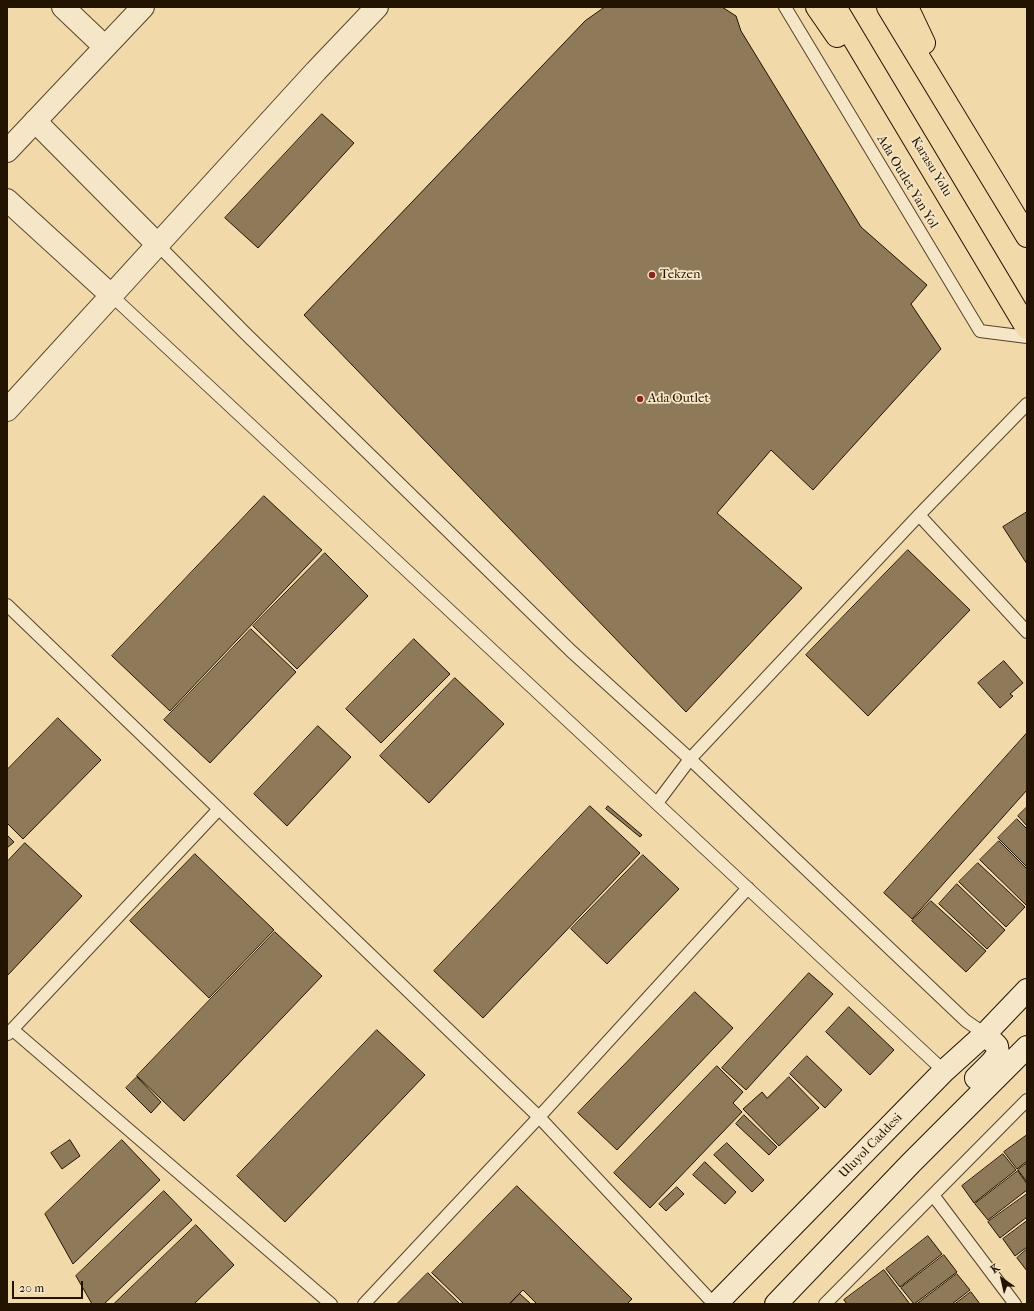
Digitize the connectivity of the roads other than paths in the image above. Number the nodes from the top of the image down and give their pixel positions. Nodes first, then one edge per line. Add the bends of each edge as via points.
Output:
1 (63, 7) edge
2 (143, 7) edge
3 (377, 7) edge
4 (785, 7) edge
5 (817, 7) edge
6 (835, 7) edge
7 (888, 7) edge
8 (907, 7) edge
9 (105, 47) junction
10 (35, 121) junction
11 (7, 151) edge
12 (984, 166) junction
13 (7, 200) edge
14 (952, 202) junction
15 (1024, 222) edge
16 (158, 245) junction
17 (112, 296) junction
18 (1027, 328) edge
19 (1027, 337) edge
20 (1027, 404) edge
21 (7, 410) edge
22 (919, 515) junction
23 (7, 605) edge
24 (1027, 632) edge
25 (690, 759) junction
26 (657, 803) junction
27 (219, 809) junction
28 (748, 888) junction
29 (1027, 990) edge
30 (10, 1032) edge
31 (991, 1040) junction
32 (1023, 1057) edge
33 (944, 1071) junction
34 (1027, 1100) edge
35 (539, 1117) junction
36 (933, 1195) junction
37 (876, 1201) junction
38 (331, 1304) edge
39 (364, 1304) edge
40 (715, 1304) edge
41 (776, 1304) edge
42 (825, 1304) edge
43 (1015, 1304) edge

1 - 9 street
2 - 9 street
3 - 16 street
4 - 19 lane, Ada Outlet Yan Yol via 980,331
5 - 14 highway
6 - 14 highway, Karasu Yolu
7 - 12 highway
8 - 12 highway
9 - 10 street
10 - 11 street
10 - 16 street
12 - 15 highway
13 - 17 street
14 - 18 highway, Karasu Yolu
16 - 17 street
16 - 25 lane via 565,646
17 - 21 street
17 - 26 lane
20 - 22 lane
22 - 24 lane
22 - 25 lane
23 - 27 lane
25 - 26 lane
25 - 31 lane via 966,1021
26 - 28 lane
27 - 30 lane
27 - 35 lane
28 - 33 lane
28 - 35 lane
29 - 31 street, Uluyol Caddesi
30 - 38 lane
31 - 32 lane
31 - 33 street, Uluyol Caddesi
31 - 37 street via 998,1054 915,1142
32 - 37 street
33 - 40 street, Uluyol Caddesi
34 - 36 lane
35 - 39 lane
35 - 40 lane
36 - 42 lane
36 - 43 lane
37 - 41 street

